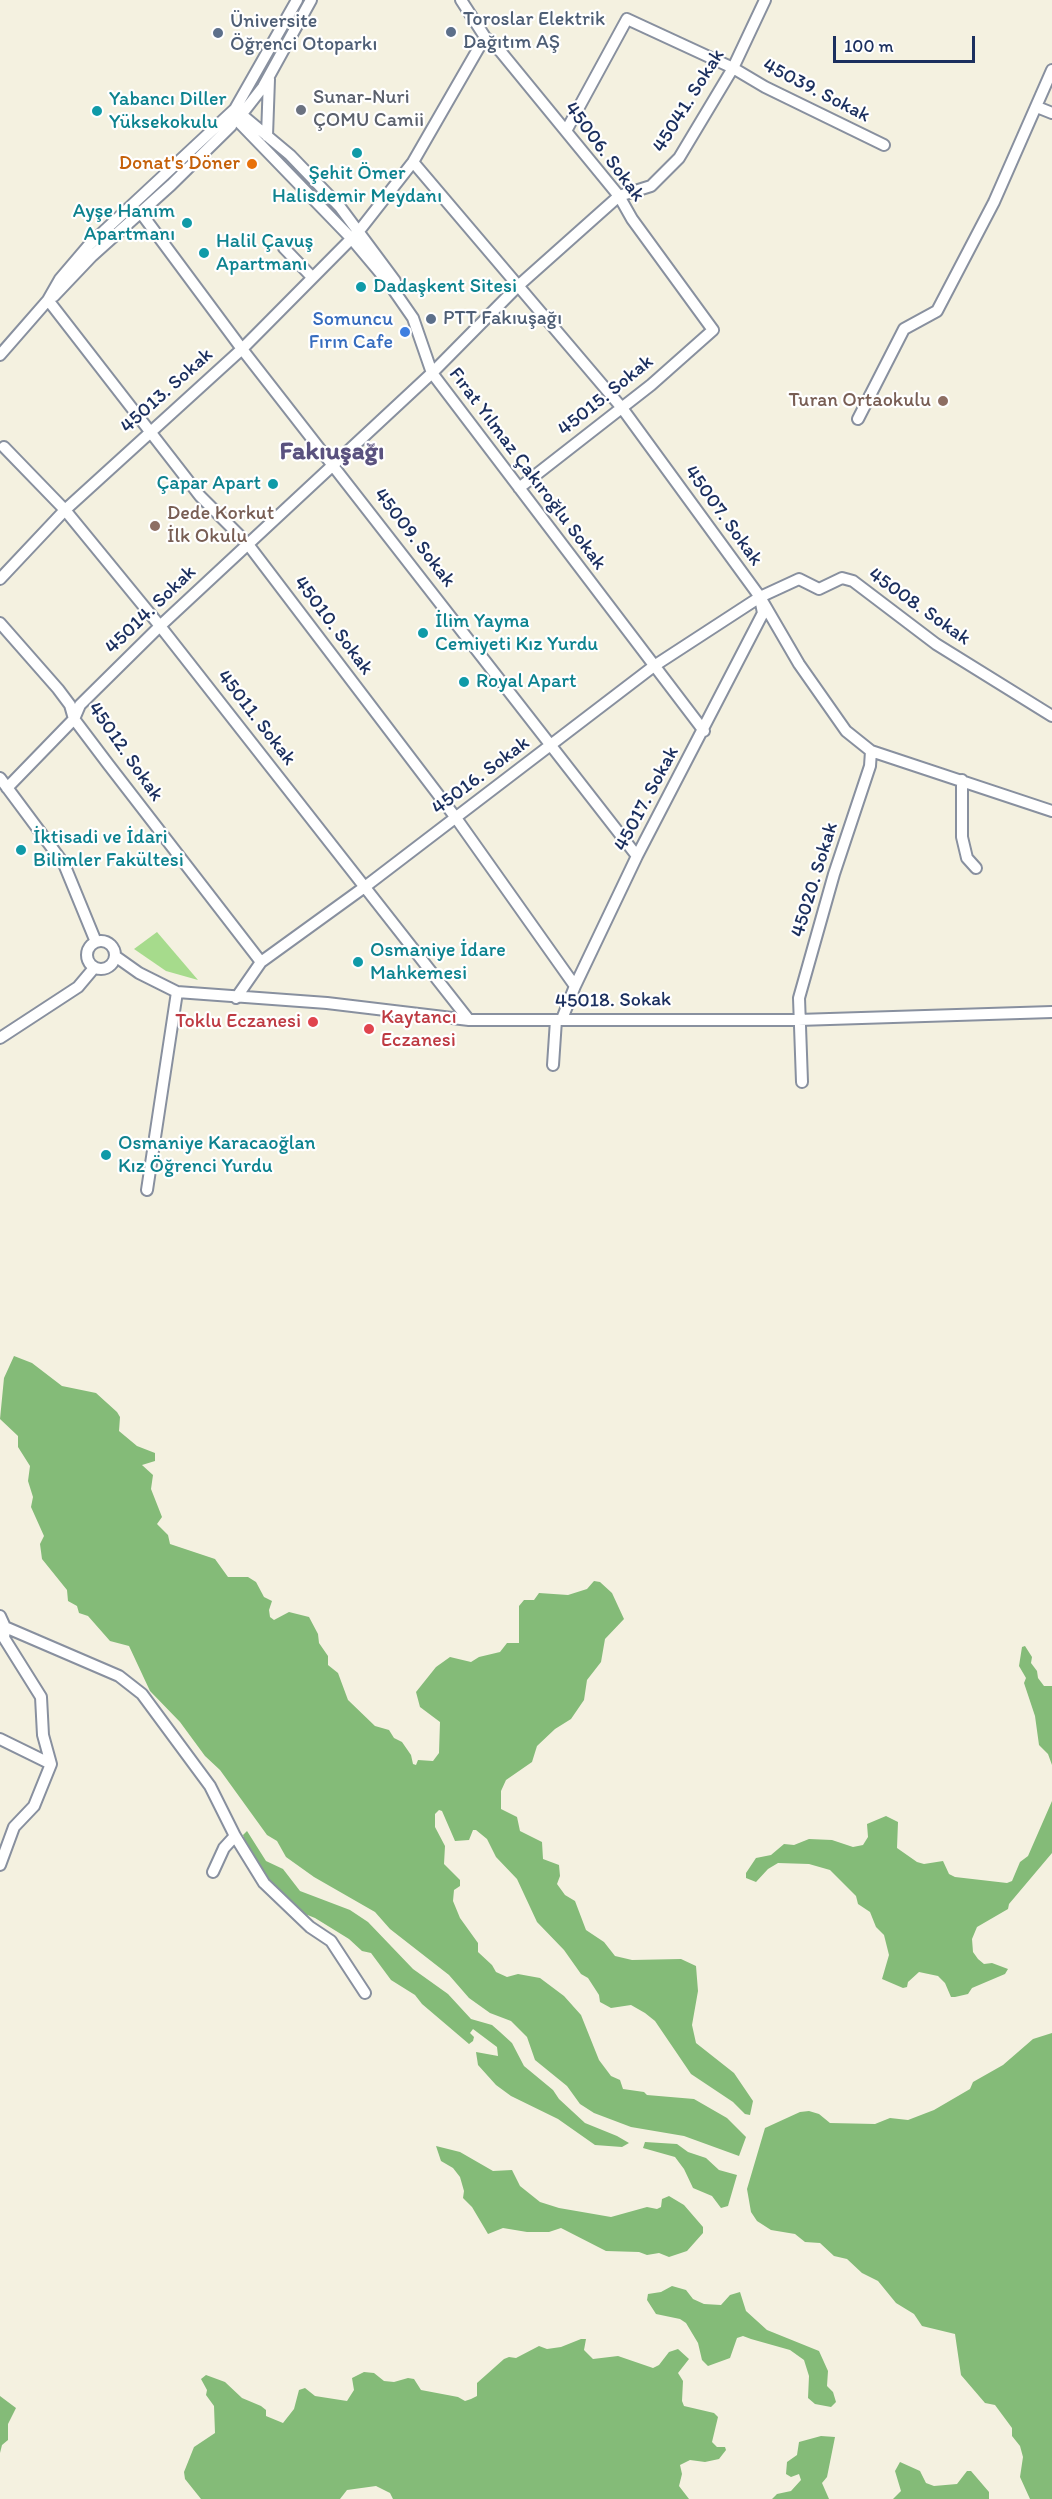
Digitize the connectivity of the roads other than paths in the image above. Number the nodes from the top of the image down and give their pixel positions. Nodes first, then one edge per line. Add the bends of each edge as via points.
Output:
1 (297, 0) edge
2 (310, 0) edge
3 (461, 0) edge
4 (765, 0) edge
5 (485, 37) junction
6 (733, 68) junction
7 (1052, 70) edge
8 (270, 75) junction
9 (1037, 107) junction
10 (1052, 113) edge
11 (234, 116) junction
12 (566, 130) junction
13 (267, 136) junction
14 (884, 145) dead end
15 (413, 162) junction
16 (619, 196) junction
17 (141, 213) junction
18 (355, 235) junction
19 (284, 249) dead end
20 (311, 276) junction
21 (518, 286) junction
22 (48, 300) junction
23 (713, 330) joint
24 (242, 349) junction
25 (0, 355) edge
26 (440, 363) junction
27 (432, 373) junction
28 (622, 408) junction
29 (858, 419) dead end
30 (150, 430) junction
31 (1, 447) edge
32 (333, 463) junction
33 (519, 488) junction
34 (65, 510) junction
35 (247, 543) junction
36 (0, 579) edge
37 (760, 597) junction
38 (0, 623) edge
39 (160, 626) junction
40 (654, 666) junction
41 (1052, 716) edge
42 (74, 719) junction
43 (704, 731) junction
44 (551, 745) junction
45 (872, 751) junction
46 (962, 780) junction
47 (4, 783) edge
48 (1052, 811) edge
49 (456, 818) junction
50 (637, 856) junction
51 (976, 868) dead end
52 (366, 886) junction
53 (96, 942) junction
54 (116, 956) junction
55 (261, 962) junction
56 (94, 968) junction
57 (575, 986) junction
58 (177, 992) junction
59 (236, 998) junction
60 (1052, 1012) edge
61 (469, 1020) junction
62 (559, 1020) junction
63 (798, 1020) junction
64 (0, 1038) edge
65 (553, 1065) dead end
66 (802, 1083) dead end
67 (147, 1190) dead end
68 (0, 1616) edge
69 (5, 1627) junction
70 (0, 1739) edge
71 (51, 1764) junction
72 (235, 1836) junction
73 (0, 1865) edge
74 (213, 1872) dead end
75 (365, 1993) dead end

1 - 11 street
2 - 8 street
3 - 5 street, 45006. Sokak
4 - 6 street, 45041. Sokak
5 - 12 street, 45006. Sokak
5 - 15 street, 45013. Sokak
6 - 12 street, 45039. Sokak via 627,19
6 - 14 street, 45039. Sokak
6 - 16 street, 45041. Sokak via 679,158 651,186
7 - 9 street
8 - 11 street
8 - 13 street
9 - 10 street
9 - 29 street via 994,202 937,311 904,329
11 - 13 street, Fırat Yılmaz Çakıroğlu Sokak
11 - 17 street via 231,126
11 - 18 street, Fırat Yılmaz Çakıroğlu Sokak
11 - 22 street via 89,245
12 - 16 street, 45006. Sokak
13 - 18 street, Fırat Yılmaz Çakıroğlu Sokak via 323,189
15 - 18 street, 45013. Sokak
15 - 21 street, 45007. Sokak
16 - 21 street, 45014. Sokak
16 - 23 street, 45006. Sokak
17 - 22 street
17 - 24 street, 45009. Sokak
18 - 20 street, 45013. Sokak
18 - 26 street, Fırat Yılmaz Çakıroğlu Sokak via 393,277
18 - 27 street, Fırat Yılmaz Çakıroğlu Sokak via 413,318
19 - 20 street
20 - 24 street, 45013. Sokak
21 - 26 street, 45014. Sokak
21 - 28 street, 45007. Sokak
22 - 25 street
22 - 30 street, 45010. Sokak
23 - 28 street, 45015. Sokak
24 - 30 street, 45013. Sokak
24 - 32 street, 45009. Sokak
26 - 27 street, 45014. Sokak
27 - 32 street, 45014. Sokak
27 - 33 street, Fırat Yılmaz Çakıroğlu Sokak
28 - 33 street, 45015. Sokak
28 - 37 street, 45007. Sokak
30 - 34 street, 45013. Sokak
30 - 35 street, 45010. Sokak via 200,496
31 - 34 street, 45011. Sokak
32 - 35 street, 45014. Sokak
32 - 44 street, 45009. Sokak
33 - 40 street, Fırat Yılmaz Çakıroğlu Sokak
34 - 36 street, 45013. Sokak
34 - 39 street, 45011. Sokak
35 - 39 street, 45014. Sokak
35 - 49 street, 45010. Sokak
37 - 40 street, 45016. Sokak
37 - 41 street, 45008. Sokak via 799,579 819,589 842,578 853,581 936,644
37 - 43 street, 45017. Sokak via 763,613
37 - 45 street, 45007. Sokak via 799,664 846,731
38 - 42 street, 45012. Sokak via 58,689 70,705
39 - 42 street, 45014. Sokak via 80,705
39 - 52 street, 45011. Sokak
40 - 43 street, Fırat Yılmaz Çakıroğlu Sokak
40 - 44 street, 45016. Sokak
42 - 47 street, 45014. Sokak
42 - 55 street, 45012. Sokak
43 - 50 street, 45017. Sokak
44 - 49 street, 45016. Sokak
44 - 50 street, 45009. Sokak
45 - 46 street, 45007. Sokak
45 - 63 street, 45020. Sokak via 799,998
46 - 48 street, 45007. Sokak
46 - 51 street via 962,837 967,858
47 - 53 street via 64,864
49 - 52 street, 45016. Sokak
49 - 57 street, 45010. Sokak
50 - 57 street, 45017. Sokak
52 - 55 street, 45016. Sokak
52 - 61 street, 45011. Sokak
53 - 54 street via 110,944
53 - 56 street via 87,957
54 - 56 street via 108,968
54 - 58 street, 45018. Sokak
55 - 59 street, 45016. Sokak
56 - 64 street via 78,987
57 - 62 street, 45017. Sokak
58 - 59 street, 45018. Sokak
58 - 67 street
59 - 61 street, 45018. Sokak via 327,1003
60 - 63 street, 45018. Sokak
61 - 62 street, 45018. Sokak
62 - 63 street, 45018. Sokak
62 - 65 street, 45017. Sokak
63 - 66 street, 45020. Sokak
68 - 69 street
69 - 71 street via 4,1638 41,1697 43,1735
69 - 72 street via 119,1676 142,1694 210,1786
70 - 71 street
71 - 73 street via 34,1806 14,1827
72 - 74 street via 224,1848
72 - 75 street via 264,1883 294,1913 331,1941

